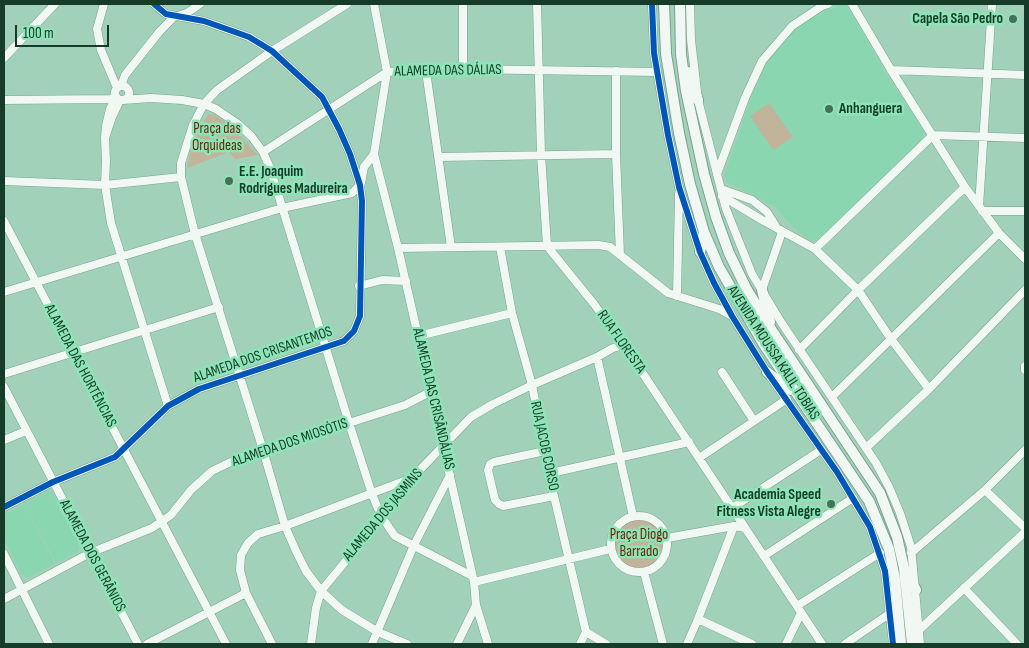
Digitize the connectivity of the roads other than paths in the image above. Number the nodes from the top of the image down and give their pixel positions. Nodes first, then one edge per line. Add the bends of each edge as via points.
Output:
1 (54, 4) edge
2 (104, 4) edge
3 (154, 4) edge
4 (200, 4) edge
5 (345, 4) edge
6 (374, 4) edge
7 (462, 4) edge
8 (538, 4) edge
9 (652, 4) edge
10 (664, 4) edge
11 (680, 4) edge
12 (690, 4) edge
13 (828, 4) edge
14 (852, 4) edge
15 (992, 4) edge
16 (174, 17) junction
17 (272, 51) junction
18 (681, 54) junction
19 (4, 58) edge
20 (463, 69) junction
21 (540, 70) junction
22 (891, 70) junction
23 (426, 71) junction
24 (387, 72) junction
25 (616, 72) junction
26 (657, 72) junction
27 (986, 72) junction
28 (1025, 75) edge
29 (120, 92) junction
30 (152, 98) junction
31 (4, 100) edge
32 (698, 100) junction
33 (204, 104) junction
34 (329, 109) junction
35 (932, 135) junction
36 (984, 136) junction
37 (1025, 138) edge
38 (263, 152) junction
39 (374, 154) junction
40 (541, 154) junction
41 (616, 154) junction
42 (439, 157) junction
43 (717, 174) junction
44 (181, 176) junction
45 (4, 180) edge
46 (105, 185) junction
47 (360, 186) junction
48 (679, 187) junction
49 (965, 187) junction
50 (722, 192) junction
51 (282, 208) junction
52 (981, 209) junction
53 (1025, 211) edge
54 (4, 221) edge
55 (780, 230) junction
56 (704, 232) junction
57 (1000, 233) junction
58 (195, 234) junction
59 (547, 246) junction
60 (500, 247) junction
61 (398, 248) junction
62 (450, 248) junction
63 (815, 249) junction
64 (700, 252) junction
65 (620, 255) junction
66 (121, 258) junction
67 (1025, 259) edge
68 (406, 281) junction
69 (37, 282) junction
70 (359, 286) junction
71 (762, 290) junction
72 (858, 290) junction
73 (1025, 290) edge
74 (4, 292) edge
75 (677, 296) junction
76 (219, 307) junction
77 (512, 312) junction
78 (732, 316) junction
79 (144, 331) junction
80 (773, 332) junction
81 (418, 336) junction
82 (891, 339) junction
83 (624, 345) junction
84 (327, 348) junction
85 (799, 350) junction
86 (73, 353) junction
87 (597, 357) junction
88 (722, 372) dead end
89 (767, 372) junction
90 (4, 374) edge
91 (240, 375) junction
92 (532, 385) junction
93 (4, 387) edge
94 (929, 389) junction
95 (430, 392) junction
96 (798, 397) junction
97 (832, 397) junction
98 (786, 399) junction
99 (168, 406) junction
100 (754, 421) junction
101 (349, 423) junction
102 (835, 423) junction
103 (26, 431) junction
104 (822, 431) junction
105 (4, 440) edge
106 (689, 442) junction
107 (847, 442) junction
108 (443, 446) junction
109 (833, 448) junction
110 (866, 448) junction
111 (124, 449) junction
112 (263, 450) junction
113 (821, 450) junction
114 (1025, 450) edge
115 (545, 451) junction
116 (619, 458) junction
117 (699, 458) junction
118 (551, 473) junction
119 (450, 476) junction
120 (412, 478) junction
121 (53, 482) junction
122 (396, 485) junction
123 (985, 490) junction
124 (402, 493) junction
125 (372, 494) junction
126 (554, 496) junction
127 (853, 498) junction
128 (4, 507) edge
129 (732, 508) junction
130 (381, 516) junction
131 (633, 516) junction
132 (162, 521) junction
133 (286, 526) junction
134 (734, 526) junction
135 (745, 528) junction
136 (1025, 528) edge
137 (1025, 532) edge
138 (667, 538) junction
139 (414, 545) junction
140 (610, 549) junction
141 (880, 552) junction
142 (90, 553) junction
143 (911, 553) junction
144 (4, 554) edge
145 (764, 556) junction
146 (570, 560) junction
147 (904, 568) junction
148 (644, 572) junction
149 (473, 579) junction
150 (895, 579) junction
151 (22, 588) junction
152 (964, 588) junction
153 (916, 590) junction
154 (321, 591) junction
155 (246, 593) junction
156 (4, 599) edge
157 (888, 600) junction
158 (476, 605) junction
159 (799, 609) junction
160 (209, 613) junction
161 (890, 614) junction
162 (698, 619) junction
163 (918, 631) junction
164 (378, 632) junction
165 (586, 632) junction
166 (163, 636) junction
167 (49, 644) edge
168 (138, 644) edge
169 (147, 644) edge
170 (168, 644) edge
171 (226, 644) edge
172 (272, 644) edge
173 (311, 644) edge
174 (372, 644) edge
175 (407, 644) edge
176 (457, 644) edge
177 (488, 644) edge
178 (580, 644) edge
179 (606, 644) edge
180 (663, 644) edge
181 (687, 644) edge
182 (752, 644) edge
183 (786, 644) edge
184 (822, 644) edge
185 (845, 644) edge
186 (893, 644) edge
187 (901, 644) edge
188 (912, 644) edge
189 (920, 644) edge
190 (1018, 644) edge

1 - 19 street
2 - 29 street via 97,29 101,50
3 - 16 street
4 - 16 street
5 - 17 street
6 - 24 street
7 - 20 street
8 - 21 street
9 - 26 street, AVENIDA MOUSSA KALIL TOBIAS
10 - 56 main road via 666,54 678,125
11 - 18 main road
12 - 32 street
13 - 43 street via 792,26 762,61
14 - 22 street
15 - 27 street
16 - 17 street via 204,21 249,37
16 - 29 street via 130,70
17 - 33 street via 231,78
17 - 34 street via 322,97
18 - 32 main road
18 - 80 main road via 693,125 716,217 746,288
20 - 21 street, ALAMEDA DAS DÁLIAS
20 - 23 street, ALAMEDA DAS DÁLIAS
21 - 25 street, ALAMEDA DAS DÁLIAS
21 - 40 street
22 - 27 street
22 - 35 street
23 - 24 street, ALAMEDA DAS DÁLIAS
23 - 42 street
24 - 34 street, ALAMEDA DAS DÁLIAS
24 - 39 street
25 - 26 street, ALAMEDA DAS DÁLIAS
25 - 41 street
26 - 48 street, AVENIDA MOUSSA KALIL TOBIAS
27 - 28 street
27 - 36 street
29 - 30 street
29 - 30 street
29 - 31 street via 111,99
29 - 46 street via 110,108 106,126
30 - 33 street
32 - 43 street
33 - 38 street via 238,124
33 - 44 street via 186,145
34 - 38 street, ALAMEDA DAS DÁLIAS
34 - 47 street via 350,154
35 - 36 street
35 - 49 street
35 - 63 street
36 - 37 street
36 - 52 street
38 - 51 street
39 - 47 street via 364,167
39 - 61 street, ALAMEDA DAS CRISÂNDÁLIAS
40 - 41 street
40 - 42 street
40 - 59 street
41 - 65 street
42 - 62 street
43 - 50 street
44 - 46 street
44 - 58 street
45 - 46 street
46 - 66 street
47 - 51 street via 352,193
47 - 70 street, ALAMEDA DOS CRISANTEMOS
48 - 64 street, AVENIDA MOUSSA KALIL TOBIAS
48 - 75 street
49 - 52 street
49 - 72 street
50 - 55 street
50 - 71 street via 738,241
51 - 58 street
51 - 84 street
52 - 53 street
52 - 57 street
54 - 69 street, ALAMEDA DAS HORTÊNCIAS
55 - 63 street
55 - 71 street
56 - 64 main road
56 - 96 main road via 732,293
57 - 67 street
57 - 82 street
58 - 66 street
58 - 76 street
59 - 60 street
59 - 65 street via 600,244
59 - 83 street, RUA FLORESTA
60 - 62 street
60 - 77 street, RUA JACOB CORSO
61 - 62 street
61 - 68 street, ALAMEDA DAS CRISÂNDÁLIAS
63 - 72 street
64 - 78 street, AVENIDA MOUSSA KALIL TOBIAS
65 - 75 street via 668,293
66 - 69 street
66 - 79 street
68 - 70 street via 382,280
68 - 81 street, ALAMEDA DAS CRISÂNDÁLIAS
69 - 74 street
69 - 86 street, ALAMEDA DAS HORTÊNCIAS
70 - 84 street, ALAMEDA DOS CRISANTEMOS via 360,316 354,331 344,341
71 - 80 main road
71 - 85 street
72 - 82 street
72 - 85 street
73 - 94 street
75 - 78 street
76 - 79 street
76 - 91 street
77 - 81 street
77 - 92 street, RUA JACOB CORSO
78 - 89 street, AVENIDA MOUSSA KALIL TOBIAS
79 - 86 street
79 - 99 street
80 - 102 main road
81 - 95 street, ALAMEDA DAS CRISÂNDÁLIAS
82 - 94 street
82 - 97 street
83 - 87 street, ALAMEDA DOS JASMINS
83 - 106 street, RUA FLORESTA
84 - 91 street, ALAMEDA DOS CRISANTEMOS
84 - 101 street
85 - 97 street
86 - 90 street
86 - 111 street, ALAMEDA DAS HORTÊNCIAS
87 - 92 street, ALAMEDA DOS JASMINS
87 - 116 street
88 - 100 street
89 - 96 main road
89 - 98 street, AVENIDA MOUSSA KALIL TOBIAS
91 - 99 street, ALAMEDA DOS CRISANTEMOS via 199,389
91 - 112 street
92 - 108 street, ALAMEDA DOS JASMINS via 471,418
92 - 115 street, RUA JACOB CORSO
93 - 103 street, ALAMEDA DOS GERÂNIOS
94 - 110 street
95 - 101 street, ALAMEDA DOS MIOSÓTIS via 404,406
95 - 108 street, ALAMEDA DAS CRISÂNDÁLIAS
96 - 104 main road
97 - 110 street
98 - 100 street
98 - 113 street, AVENIDA MOUSSA KALIL TOBIAS
99 - 111 street, ALAMEDA DOS CRISANTEMOS
100 - 117 street
101 - 112 street, ALAMEDA DOS MIOSÓTIS
101 - 125 street
102 - 104 main road via 830,432
102 - 107 main road
103 - 105 street
103 - 121 street, ALAMEDA DOS GERÂNIOS
104 - 109 main road
106 - 116 street
106 - 117 street, RUA FLORESTA
107 - 109 main road via 837,442
107 - 147 main road via 880,493 898,537
108 - 119 street, ALAMEDA DAS CRISÂNDÁLIAS
108 - 120 street, ALAMEDA DOS JASMINS
109 - 150 main road via 869,501 889,549
110 - 143 street via 889,486
111 - 121 street, ALAMEDA DOS CRISANTEMOS via 115,456
111 - 132 street, ALAMEDA DAS HORTÊNCIAS
112 - 132 street, ALAMEDA DOS MIOSÓTIS via 212,471
112 - 133 street
113 - 127 street, AVENIDA MOUSSA KALIL TOBIAS
113 - 129 street
114 - 123 street
115 - 118 street, RUA JACOB CORSO
115 - 126 street via 494,462 488,470 495,500 503,506
116 - 118 street
116 - 131 street
117 - 129 street, RUA FLORESTA
118 - 126 street, RUA JACOB CORSO
119 - 139 street
119 - 149 street, ALAMEDA DAS CRISÂNDÁLIAS
120 - 122 street
120 - 124 street, ALAMEDA DOS JASMINS
121 - 128 street, ALAMEDA DOS CRISANTEMOS
121 - 142 street, ALAMEDA DOS GERÂNIOS
122 - 124 street
122 - 125 street
123 - 136 street
123 - 143 street
124 - 130 street, ALAMEDA DOS JASMINS
125 - 130 street
125 - 133 street
126 - 146 street, RUA JACOB CORSO
127 - 141 street, AVENIDA MOUSSA KALIL TOBIAS
127 - 145 street
129 - 135 street, RUA FLORESTA
130 - 139 street via 395,536
130 - 154 street, ALAMEDA DOS JASMINS
131 - 138 street via 642,515 658,522
131 - 140 street via 624,519 612,532
132 - 142 street, ALAMEDA DOS MIOSÓTIS
132 - 160 street, ALAMEDA DAS HORTÊNCIAS
133 - 154 street via 306,571
133 - 155 street via 258,534 248,543 241,555 240,570
134 - 135 street
134 - 138 street
134 - 162 street
135 - 145 street, RUA FLORESTA
137 - 152 street
138 - 148 street via 665,555 660,563
139 - 149 street
139 - 164 street
140 - 146 street
140 - 148 street via 619,565 627,570
141 - 157 street, AVENIDA MOUSSA KALIL TOBIAS
141 - 159 street
142 - 151 street, ALAMEDA DOS MIOSÓTIS
142 - 168 street, ALAMEDA DOS GERÂNIOS
143 - 153 street
144 - 151 street
145 - 159 street, RUA FLORESTA
146 - 149 street
146 - 165 street, RUA JACOB CORSO
147 - 153 main road
147 - 188 main road
148 - 180 street
149 - 158 street, ALAMEDA DAS CRISÂNDÁLIAS
150 - 157 main road
150 - 187 main road
151 - 156 street, ALAMEDA DOS MIOSÓTIS
151 - 167 street
152 - 163 street
152 - 190 street
153 - 163 street
154 - 164 street via 342,610
154 - 173 street, ALAMEDA DOS JASMINS
155 - 160 street
155 - 172 street
157 - 161 street, AVENIDA MOUSSA KALIL TOBIAS
158 - 176 street
158 - 177 street, ALAMEDA DAS CRISÂNDÁLIAS
159 - 183 street
159 - 184 street, RUA FLORESTA
160 - 166 street
160 - 171 street, ALAMEDA DAS HORTÊNCIAS
161 - 185 street
161 - 186 street, AVENIDA MOUSSA KALIL TOBIAS
162 - 181 street
162 - 182 street
163 - 189 street
164 - 174 street
164 - 175 street
165 - 178 street
165 - 179 street
166 - 169 street
166 - 170 street

